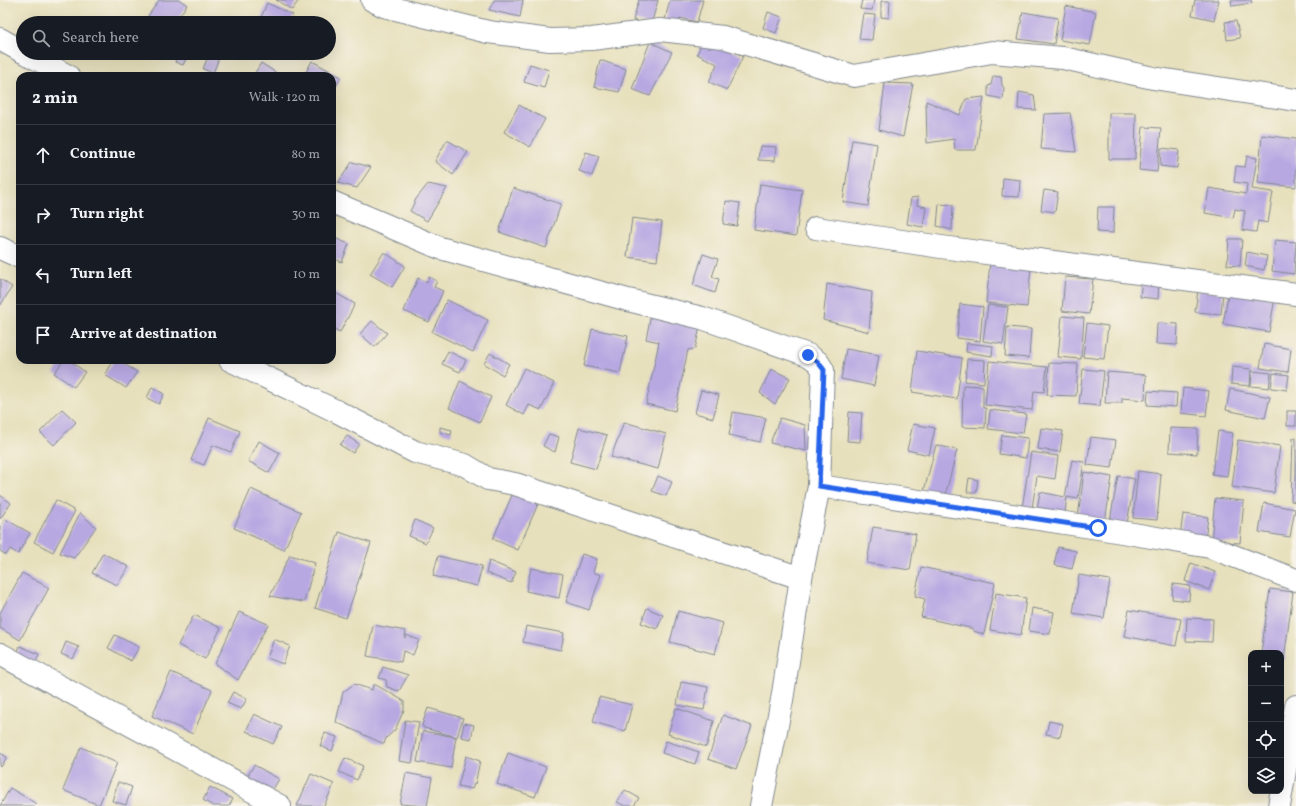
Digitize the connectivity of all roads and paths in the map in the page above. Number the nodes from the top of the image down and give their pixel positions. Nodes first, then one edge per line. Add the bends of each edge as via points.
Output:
1 (372, 0) edge
2 (0, 39) edge
3 (16, 48) edge
4 (39, 60) edge
5 (61, 72) edge
6 (1296, 100) edge
7 (336, 204) edge
8 (816, 228) dead end
9 (0, 248) edge
10 (16, 255) edge
11 (1296, 294) edge
12 (238, 364) edge
13 (819, 486) junction
14 (801, 578) junction
15 (1296, 580) edge
16 (0, 654) edge
17 (1296, 706) edge
18 (1286, 799) edge
19 (280, 806) edge
20 (761, 806) edge

1 - 6 street via 384,6 488,32 550,40 592,39 660,30 724,37 854,76 992,52 1064,58 1153,78
2 - 3 street
4 - 5 street
7 - 13 street via 440,248 702,318 808,355 824,370
8 - 11 street
9 - 10 street
12 - 14 street via 415,452 465,465 488,479 515,484
13 - 14 street
13 - 15 street via 1210,547
14 - 20 street via 782,700
16 - 19 street
17 - 18 street

